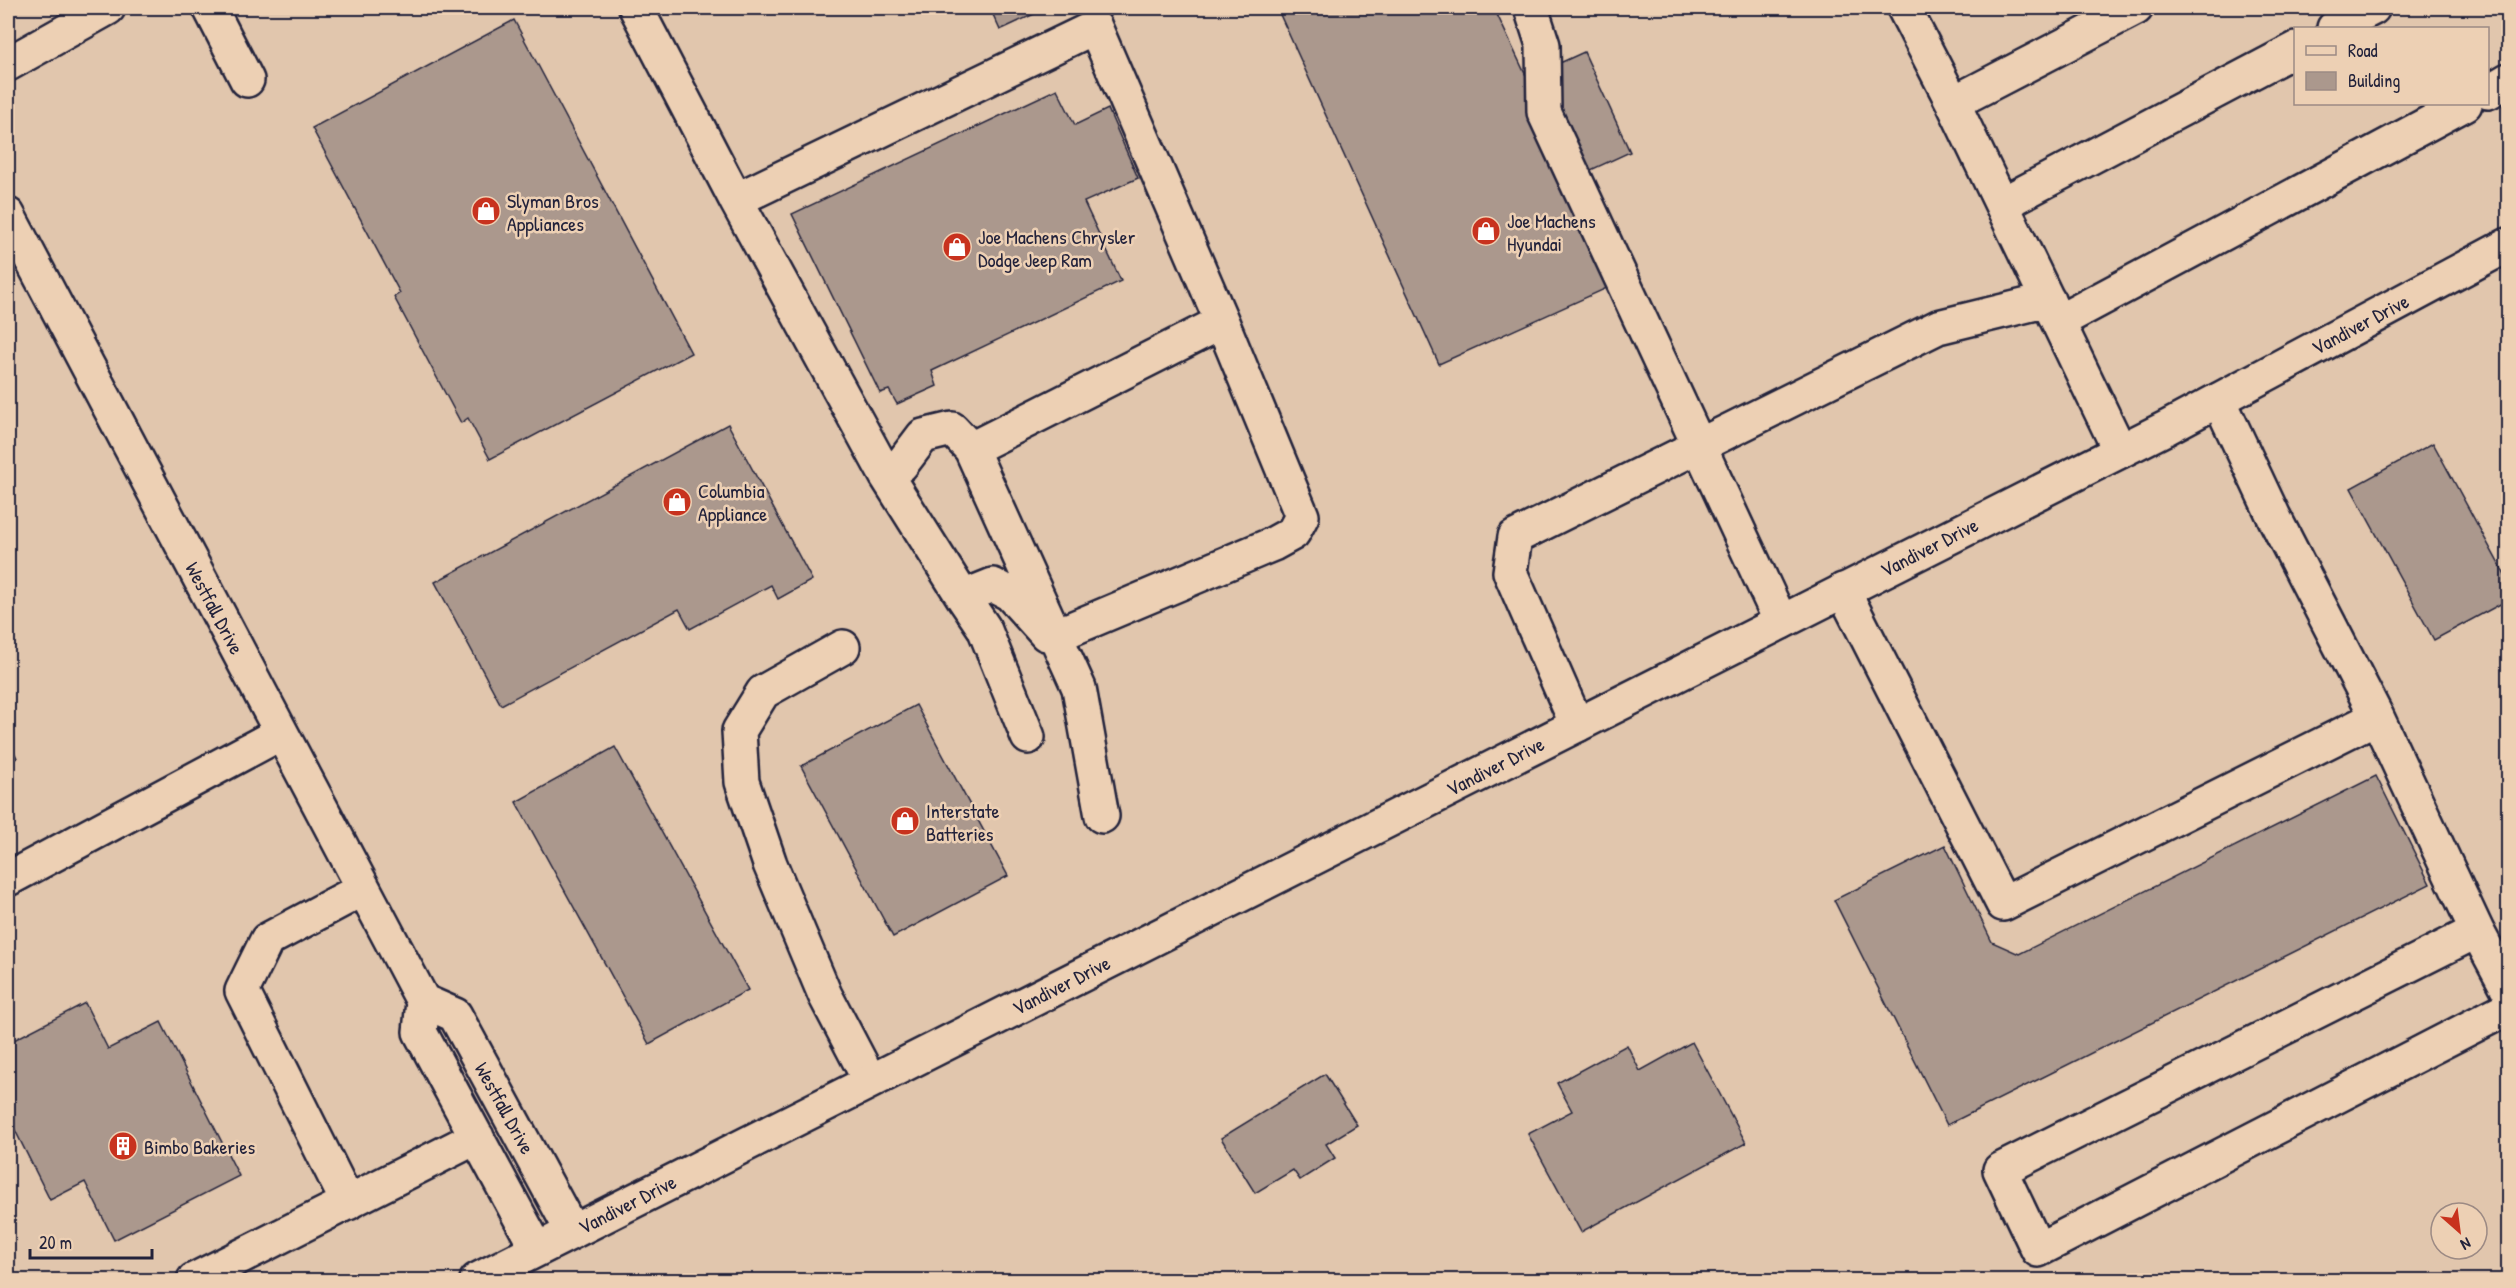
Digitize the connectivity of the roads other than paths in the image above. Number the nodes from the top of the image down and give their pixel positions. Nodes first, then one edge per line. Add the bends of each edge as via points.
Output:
1 (108, 8) edge
2 (210, 8) edge
3 (636, 8) edge
4 (1531, 8) edge
5 (1904, 8) edge
6 (2136, 8) edge
7 (2373, 8) edge
8 (1091, 17) edge
9 (2336, 27) edge
10 (2294, 50) edge
11 (8, 64) edge
12 (248, 80) dead end
13 (2508, 80) edge
14 (2489, 91) edge
15 (1953, 103) junction
16 (2463, 105) edge
17 (736, 201) junction
18 (2002, 204) junction
19 (8, 215) edge
20 (2508, 245) edge
21 (2053, 311) junction
22 (1222, 322) junction
23 (2219, 400) junction
24 (1700, 446) junction
25 (970, 449) junction
26 (2120, 451) junction
27 (886, 475) junction
28 (1843, 590) junction
29 (963, 597) junction
30 (1781, 622) junction
31 (1057, 635) junction
32 (843, 647) dead end
33 (2377, 717) junction
34 (1576, 725) junction
35 (281, 733) junction
36 (1028, 737) dead end
37 (1102, 816) dead end
38 (8, 879) edge
39 (363, 889) junction
40 (2477, 931) junction
41 (2508, 989) edge
42 (423, 1001) junction
43 (2508, 1008) edge
44 (870, 1081) junction
45 (477, 1137) junction
46 (348, 1203) junction
47 (572, 1231) junction
48 (537, 1249) junction
49 (194, 1281) edge
50 (477, 1281) edge

1 - 11 main road
2 - 12 main road
3 - 17 main road
4 - 24 main road via 1543,45 1544,112
5 - 15 main road
6 - 15 main road
7 - 9 main road
8 - 17 main road
8 - 22 main road
10 - 18 main road
13 - 14 main road
15 - 18 main road
16 - 21 main road
17 - 27 main road
18 - 21 main road
19 - 35 main road, Westfall Drive
20 - 23 main road, Vandiver Drive
21 - 24 main road via 1938,327
21 - 26 main road
22 - 25 main road
22 - 31 main road via 1302,516 1293,533
23 - 26 main road, Vandiver Drive
23 - 33 main road
24 - 30 main road
24 - 34 main road via 1515,537 1510,572
25 - 27 main road via 952,429 922,436 901,465
25 - 31 main road
26 - 28 main road, Vandiver Drive
27 - 29 main road
28 - 30 main road, Vandiver Drive
28 - 33 main road via 2003,904
29 - 31 main road via 993,585 1010,594 1046,634
29 - 36 main road via 984,628
30 - 34 main road, Vandiver Drive
31 - 37 main road via 1079,688
32 - 44 main road via 763,692 739,731 742,782 770,864 825,995
33 - 40 main road
34 - 44 main road, Vandiver Drive
35 - 38 main road
35 - 39 main road, Westfall Drive
39 - 42 main road, Westfall Drive
39 - 46 main road via 267,940 242,991
40 - 41 main road
40 - 43 main road via 2000,1170 2038,1250
42 - 45 main road, Westfall Drive via 420,1032
42 - 47 main road, Westfall Drive via 455,1015
44 - 47 main road, Vandiver Drive
45 - 46 main road
45 - 48 main road, Westfall Drive
46 - 49 main road
47 - 48 main road, Vandiver Drive
48 - 50 main road, Vandiver Drive

